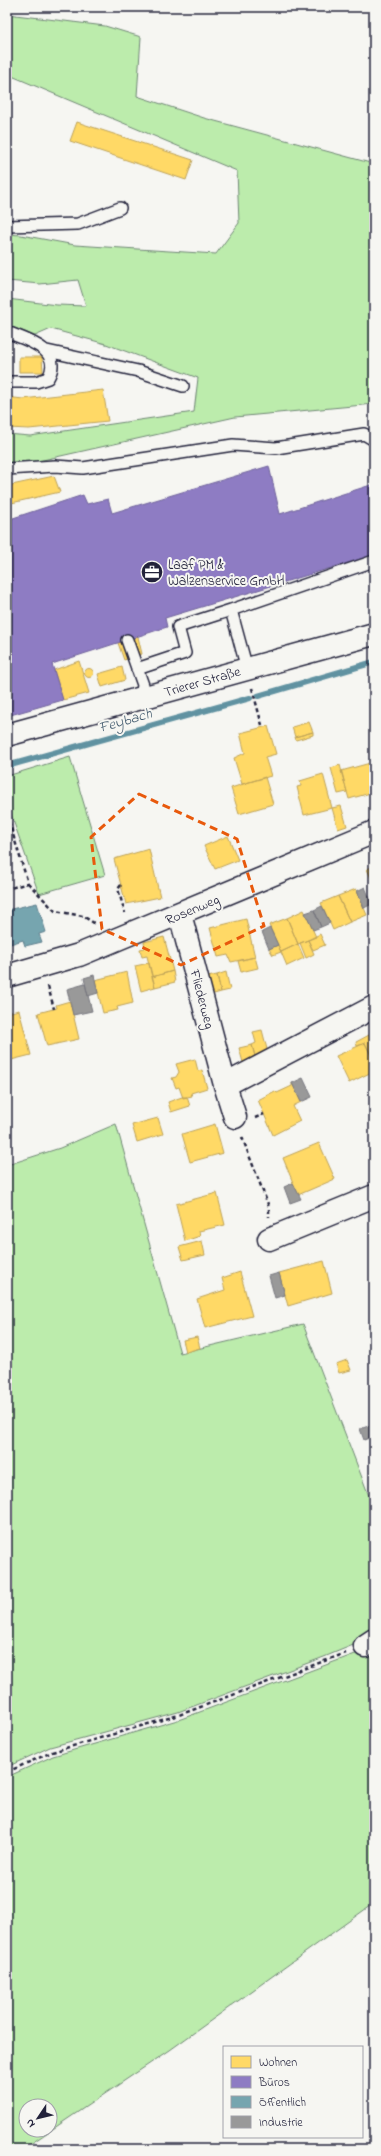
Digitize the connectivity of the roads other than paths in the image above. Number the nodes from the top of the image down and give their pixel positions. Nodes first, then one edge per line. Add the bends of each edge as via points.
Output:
1 (120, 208) dead end
2 (7, 226) edge
3 (7, 332) edge
4 (47, 351) junction
5 (7, 382) edge
6 (183, 386) dead end
7 (374, 440) edge
8 (7, 469) edge
9 (374, 561) edge
10 (231, 610) junction
11 (374, 634) edge
12 (127, 640) dead end
13 (137, 670) junction
14 (249, 678) junction
15 (141, 698) junction
16 (7, 735) edge
17 (374, 832) edge
18 (180, 914) junction
19 (7, 976) edge
20 (374, 1007) edge
21 (225, 1085) junction
22 (235, 1117) road end
23 (374, 1196) edge
24 (269, 1239) dead end

1 - 2 lane via 78,224
3 - 4 lane
4 - 5 lane via 53,362 48,378 36,382
4 - 6 lane via 138,371
7 - 8 lane via 364,434 276,448 234,445 83,468 55,466
9 - 10 lane
10 - 13 lane via 178,627 186,653
10 - 14 lane
11 - 14 street, Trierer Straße
12 - 13 lane
13 - 15 lane via 143,685
14 - 15 street, Trierer Straße
15 - 16 street, Trierer Straße
17 - 18 street, Rosenweg
18 - 19 street, Rosenweg via 79,956
18 - 21 street, Fliederweg
20 - 21 street
21 - 22 street, Fliederweg
23 - 24 street

